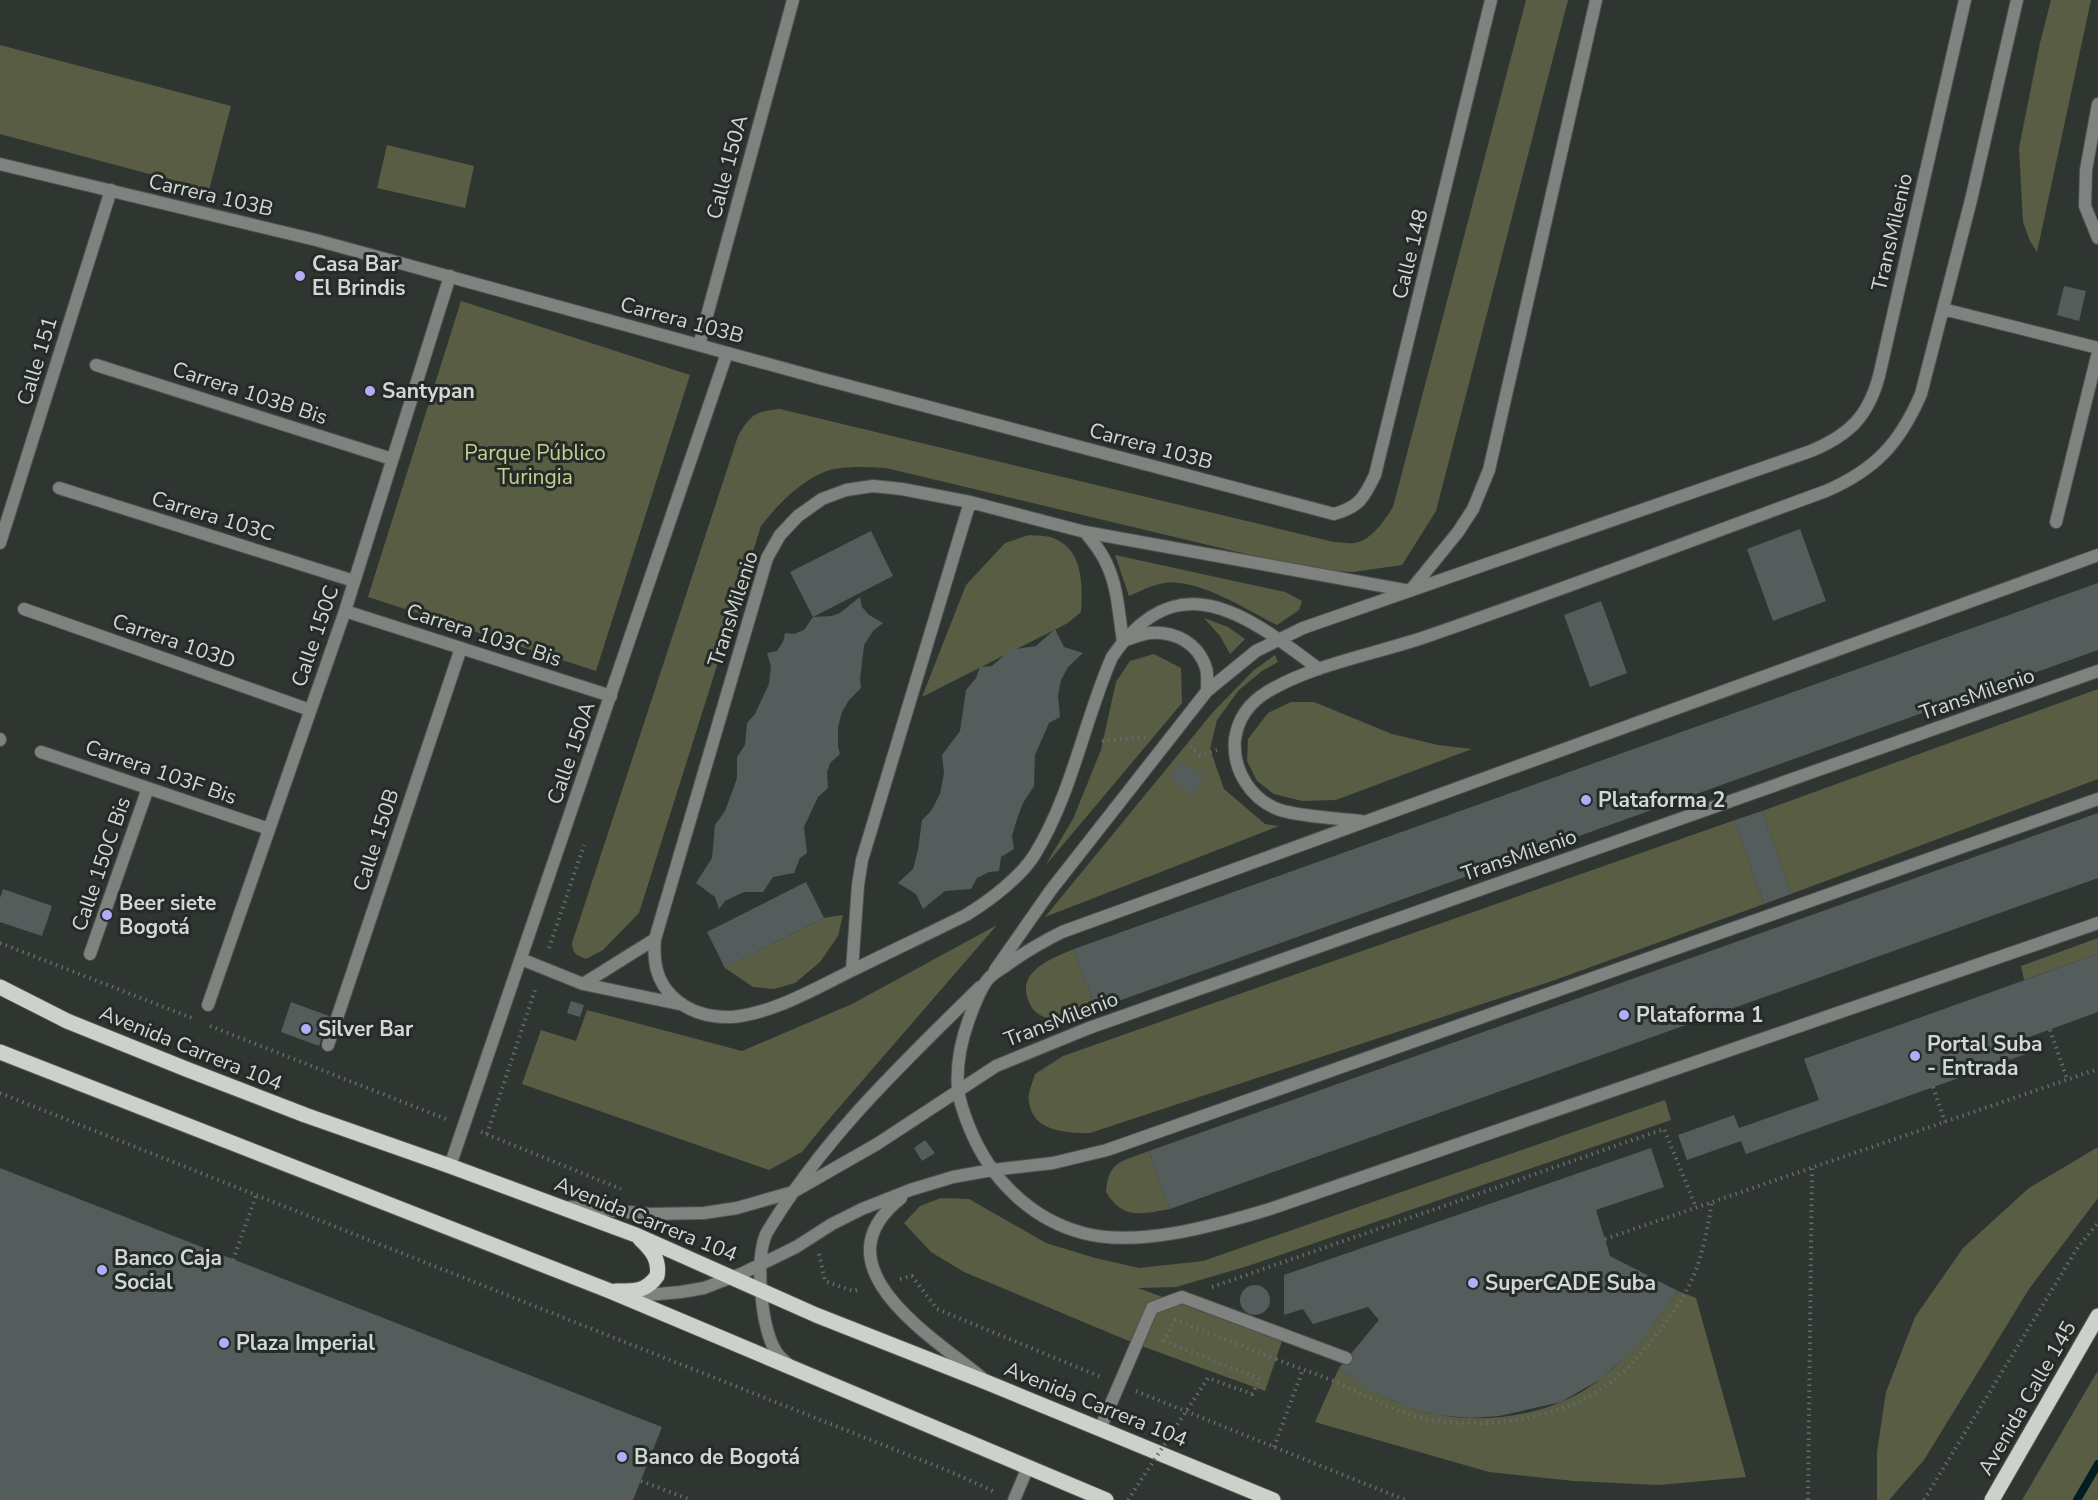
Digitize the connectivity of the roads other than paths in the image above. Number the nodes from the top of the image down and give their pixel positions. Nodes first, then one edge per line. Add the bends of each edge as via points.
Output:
1 (793, 0) edge
2 (1491, 0) edge
3 (1596, 0) edge
4 (1965, 0) edge
5 (2017, 0) edge
6 (2098, 104) edge
7 (0, 164) edge
8 (111, 190) junction
9 (2098, 238) edge
10 (450, 276) junction
11 (1943, 309) junction
12 (699, 345) junction
13 (2098, 350) edge
14 (727, 353) junction
15 (96, 365) dead end
16 (392, 459) junction
17 (59, 488) dead end
18 (970, 502) junction
19 (1351, 509) joint
20 (2056, 522) dead end
21 (1085, 532) junction
22 (0, 543) edge
23 (2098, 555) edge
24 (354, 581) junction
25 (1410, 591) junction
26 (24, 609) dead end
27 (345, 611) junction
28 (1278, 639) junction
29 (1123, 641) junction
30 (461, 648) junction
31 (1319, 669) junction
32 (2098, 671) edge
33 (1207, 691) junction
34 (611, 696) junction
35 (310, 710) junction
36 (41, 752) dead end
37 (148, 788) junction
38 (2098, 798) edge
39 (1365, 822) junction
40 (269, 829) junction
41 (2098, 923) edge
42 (655, 939) junction
43 (90, 954) dead end
44 (520, 959) junction
45 (852, 970) junction
46 (989, 978) junction
47 (584, 984) junction
48 (0, 987) edge
49 (680, 1004) junction
50 (208, 1005) dead end
51 (328, 1045) dead end
52 (0, 1052) edge
53 (958, 1090) junction
54 (450, 1166) junction
55 (992, 1170) junction
56 (910, 1190) junction
57 (793, 1192) junction
58 (557, 1205) junction
59 (636, 1236) junction
60 (759, 1265) junction
61 (733, 1277) junction
62 (762, 1290) junction
63 (610, 1291) junction
64 (2095, 1323) edge
65 (1346, 1358) dead end
66 (789, 1365) junction
67 (986, 1382) junction
68 (1100, 1429) junction
69 (1028, 1467) junction
70 (1008, 1498) edge
71 (1106, 1500) edge
72 (1273, 1500) edge
73 (1992, 1500) edge

1 - 12 street, Calle 150A
2 - 19 street, Calle 148 via 1375,475 1366,493
3 - 25 street via 1488,470 1468,517
4 - 25 street, TransMilenio via 1879,376 1864,413 1851,428 1811,451
5 - 11 street, TransMilenio
6 - 9 street via 2086,170 2085,206
7 - 8 street, Carrera 103B
8 - 10 street, Carrera 103B
8 - 22 street, Calle 151
10 - 12 street, Carrera 103B
10 - 16 street, Calle 150C
11 - 13 street
11 - 31 street, TransMilenio via 1921,394 1911,417 1884,454 1846,483 1423,638
12 - 14 street, Carrera 103B
13 - 20 street
14 - 19 street, Carrera 103B via 1316,510 1334,514
14 - 34 street, Calle 150A
15 - 16 street, Carrera 103B Bis
16 - 24 street, Calle 150C
17 - 24 street, Carrera 103C
18 - 21 street, TransMilenio
18 - 42 street, TransMilenio via 873,486 846,490 822,499 780,535 767,558
18 - 45 street via 862,860
21 - 25 street, TransMilenio
21 - 29 street via 1109,568
23 - 39 street, TransMilenio
24 - 27 street, Calle 150C
25 - 28 street, TransMilenio
26 - 35 street, Carrera 103D
27 - 30 street, Carrera 103C Bis
27 - 35 street, Calle 150C
28 - 29 street, TransMilenio via 1238,616 1202,604 1181,604 1160,610
28 - 31 street, TransMilenio
28 - 33 street, TransMilenio via 1256,651
29 - 33 street via 1163,633 1188,642 1207,669
29 - 45 street, TransMilenio via 1103,677 1055,815 1034,856 984,904
30 - 34 street, Carrera 103C Bis
30 - 51 street, Calle 150B
31 - 39 street, TransMilenio via 1280,685 1252,703 1237,730 1237,765 1250,789 1280,810
32 - 53 street, TransMilenio via 1089,1028 996,1066
33 - 46 street, TransMilenio via 1051,890
34 - 44 street, Calle 150A
35 - 40 street, Calle 150C
36 - 37 street, Carrera 103F Bis
37 - 40 street, Carrera 103F Bis
37 - 43 street, Calle 150C Bis
38 - 55 street via 1107,1150 1053,1163
39 - 46 street, TransMilenio via 1062,932 1029,949
40 - 50 street, Calle 150C
41 - 55 street, TransMilenio via 1209,1227 1121,1238 1084,1233 1055,1223 1030,1208
42 - 47 street
42 - 49 street, TransMilenio via 657,974 667,992
44 - 47 street, TransMilenio
44 - 54 street, Calle 150A
45 - 49 street, TransMilenio via 796,998 732,1017 711,1016
46 - 53 street, TransMilenio via 960,1042
46 - 57 street, TransMilenio via 857,1110
47 - 49 street, TransMilenio
48 - 54 main road, Avenida Carrera 104 via 67,1021 186,1069
52 - 63 main road
53 - 55 street, TransMilenio via 977,1147
53 - 57 street, TransMilenio via 877,1144
54 - 58 main road, Avenida Carrera 104
55 - 56 street
56 - 60 street via 862,1209
56 - 67 street via 886,1209 873,1230 873,1271 899,1310
57 - 58 street, TransMilenio via 704,1213 651,1214
57 - 60 street, TransMilenio via 766,1234
58 - 59 main road, Avenida Carrera 104
59 - 61 main road, Avenida Carrera 104
59 - 63 main road via 651,1249 657,1261 657,1276 640,1290
60 - 61 street
60 - 62 street, TransMilenio
61 - 62 main road, Avenida Carrera 104
61 - 63 street via 681,1292 647,1295
62 - 66 street, TransMilenio via 772,1342
62 - 67 main road, Avenida Carrera 104
63 - 66 main road
64 - 73 main road, Avenida Calle 145
65 - 68 street via 1182,1297 1152,1308
66 - 69 main road
67 - 68 main road, Avenida Carrera 104
68 - 72 main road, Avenida Carrera 104
69 - 70 street
69 - 71 main road

